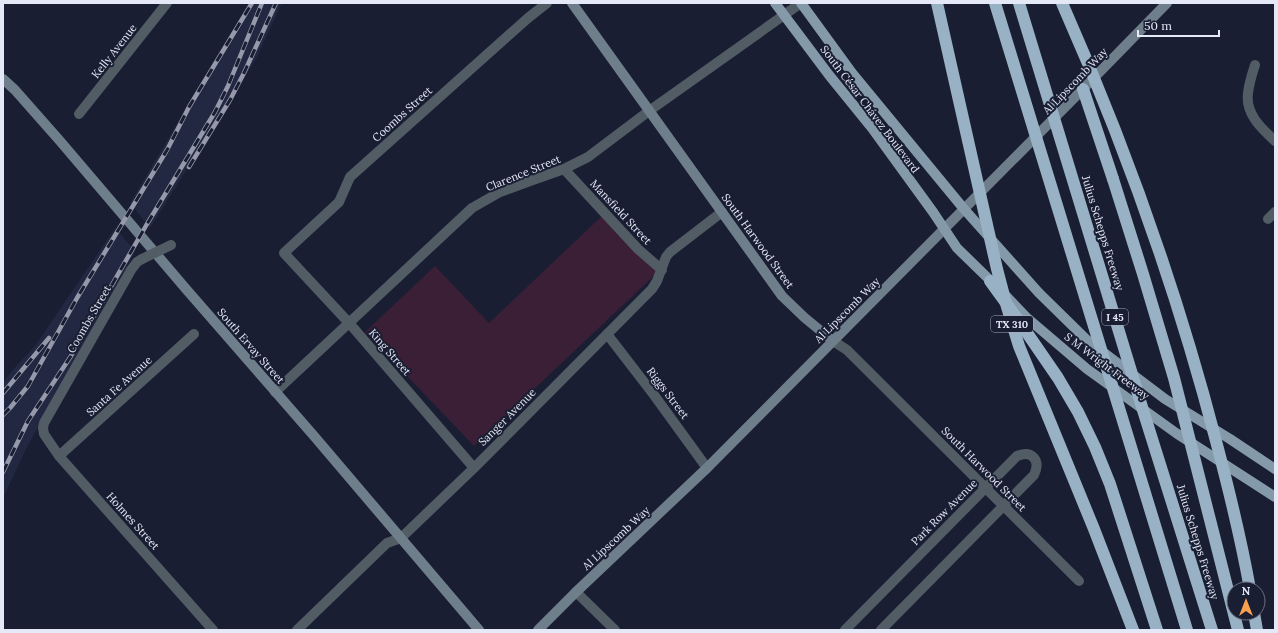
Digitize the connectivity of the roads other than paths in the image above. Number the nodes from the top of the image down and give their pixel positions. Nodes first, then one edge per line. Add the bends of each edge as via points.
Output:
1 (167, 3) edge
2 (547, 3) edge
3 (572, 3) edge
4 (775, 3) edge
5 (801, 3) edge
6 (937, 3) edge
7 (995, 3) edge
8 (1019, 3) edge
9 (1062, 3) edge
10 (1167, 3) edge
11 (784, 15) junction
12 (1255, 65) dead end
13 (3, 79) edge
14 (1084, 90) junction
15 (649, 111) junction
16 (79, 114) dead end
17 (1275, 141) edge
18 (564, 169) junction
19 (964, 209) junction
20 (722, 212) junction
21 (944, 230) junction
22 (171, 245) dead end
23 (284, 253) joint
24 (662, 270) junction
25 (990, 281) junction
26 (350, 324) junction
27 (194, 334) dead end
28 (607, 334) junction
29 (833, 341) junction
30 (275, 392) junction
31 (44, 423) joint
32 (59, 456) junction
33 (474, 468) junction
34 (708, 468) junction
35 (1275, 469) edge
36 (986, 488) junction
37 (1275, 496) edge
38 (1003, 506) junction
39 (401, 538) junction
40 (1079, 581) dead end
41 (1248, 581) edge
42 (576, 592) junction
43 (213, 630) edge
44 (297, 630) edge
45 (479, 630) edge
46 (538, 630) edge
47 (615, 630) edge
48 (845, 630) edge
49 (881, 630) edge
50 (1133, 630) edge
51 (1157, 630) edge
52 (1187, 630) edge
53 (1212, 630) edge
54 (1238, 630) edge

1 - 16 street, Kelly Avenue
2 - 23 street, Coombs Street via 350,177 339,202
3 - 15 main road, South Harwood Street
4 - 11 main road, South César Chávez Boulevard
5 - 11 street, Clarence Street
5 - 19 main road, South César Chávez Boulevard via 852,73
6 - 50 highway, TX 310, bridge via 997,269 1011,320
7 - 52 highway, I 45, bridge
8 - 53 highway, Julius Schepps Freeway / I 45, bridge
9 - 41 highway, bridge via 1119,139 1173,291 1231,496
10 - 14 main road, Al Lipscomb Way
11 - 15 street, Clarence Street
11 - 21 main road, South César Chávez Boulevard via 872,128
12 - 17 street via 1248,103 1259,125
13 - 30 main road, South Ervay Street via 60,141
14 - 19 main road, Al Lipscomb Way
14 - 54 highway, bridge via 1174,378
15 - 18 street, Clarence Street via 588,157
15 - 20 main road, South Harwood Street
18 - 24 street, Mansfield Street
18 - 26 street, Clarence Street via 500,192 472,208
19 - 21 main road, Al Lipscomb Way
19 - 35 main road, S M Wright Freeway via 1039,293 1087,340 1165,399
20 - 24 street, Sanger Avenue via 670,252
20 - 29 main road, South Harwood Street via 782,296
21 - 25 main road, S M Wright Freeway via 957,248
21 - 29 main road, Al Lipscomb Way
22 - 31 street, Coombs Street, bridge via 137,262 131,270
23 - 26 street, King Street
24 - 28 street, Sanger Avenue via 652,289
25 - 37 main road, S M Wright Freeway via 1026,317 1087,369 1176,433
25 - 51 highway via 1069,395 1095,447 1110,484
26 - 30 street, Clarence Street
26 - 33 street, King Street
27 - 32 street, Santa Fe Avenue
28 - 33 street, Sanger Avenue
28 - 34 street, Riggs Street
29 - 34 main road, Al Lipscomb Way
29 - 36 street, South Harwood Street via 847,350
30 - 39 main road, South Ervay Street
31 - 32 street, Holmes Street via 44,434
32 - 43 street, Holmes Street
33 - 39 street, Sanger Avenue
34 - 42 main road, Al Lipscomb Way
36 - 38 street, South Harwood Street
36 - 38 street, Park Row Avenue via 1017,456 1032,456 1037,462 1034,475
36 - 48 street, Park Row Avenue
38 - 40 street, South Harwood Street
38 - 49 street, Park Row Avenue
39 - 44 street, Sanger Avenue via 387,543
39 - 45 main road, South Ervay Street
42 - 46 main road, Al Lipscomb Way
42 - 47 street

